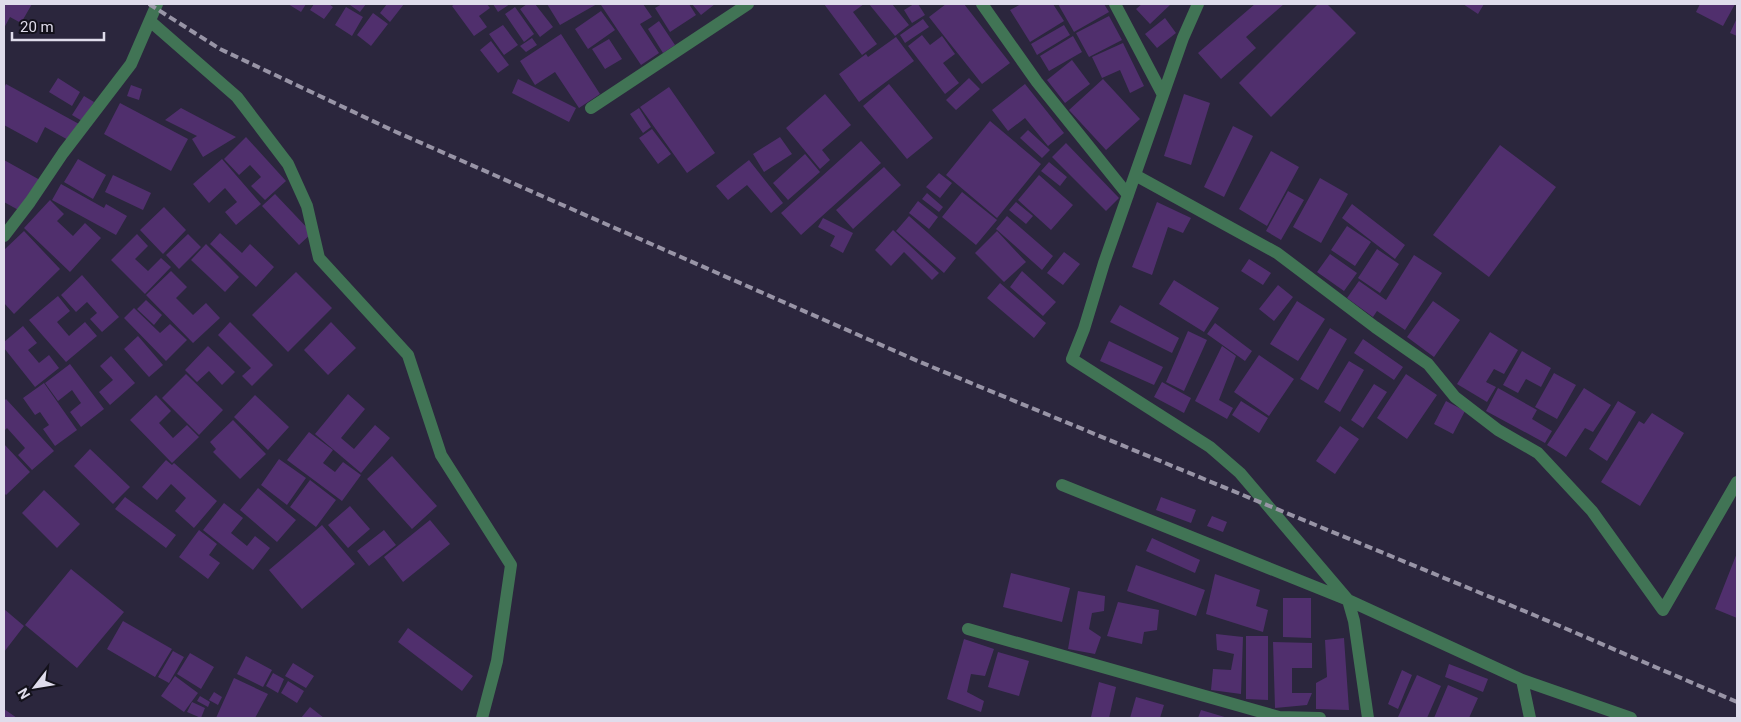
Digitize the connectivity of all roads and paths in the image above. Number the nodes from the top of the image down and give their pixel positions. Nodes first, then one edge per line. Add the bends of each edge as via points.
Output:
1 (157, 4) edge
2 (748, 4) edge
3 (982, 4) edge
4 (1115, 4) edge
5 (1198, 4) edge
6 (150, 21) junction
7 (1164, 95) junction
8 (591, 108) dead end
9 (1135, 175) junction
10 (1128, 195) junction
11 (4, 236) edge
12 (1737, 482) edge
13 (1062, 485) dead end
14 (1348, 600) junction
15 (968, 629) dead end
16 (1522, 680) junction
17 (482, 718) edge
18 (1320, 718) edge
19 (1368, 718) edge
20 (1530, 718) edge
21 (1631, 718) edge

1 - 6 street
2 - 8 street
3 - 10 street via 1037,82
4 - 7 street
5 - 7 street
6 - 11 street via 131,64
6 - 17 street via 237,97 288,164 307,206 319,258 408,355 441,455 510,565 498,661
7 - 9 street
9 - 10 street
9 - 12 street via 1277,253 1428,364 1455,397 1498,430 1538,453 1592,511 1663,610
10 - 14 street via 1072,359 1210,447 1240,473
13 - 14 street
14 - 16 street
14 - 19 street
15 - 18 street via 1279,717
16 - 20 street
16 - 21 street

